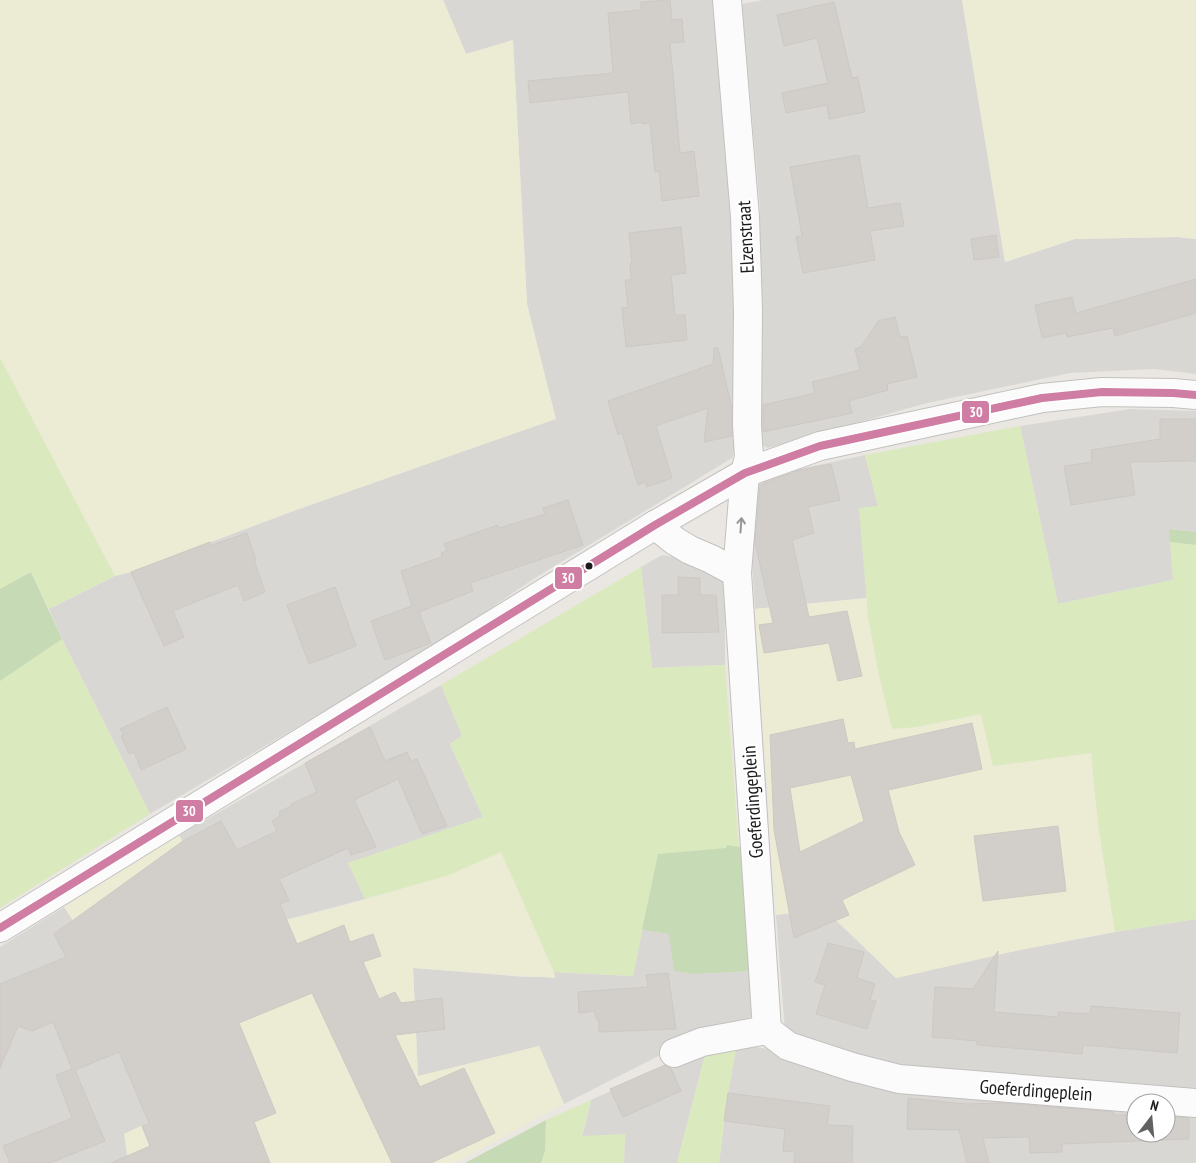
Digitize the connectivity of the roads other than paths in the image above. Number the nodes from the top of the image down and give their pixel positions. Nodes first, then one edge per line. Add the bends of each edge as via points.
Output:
1 (727, 0) edge
2 (1196, 395) edge
3 (745, 473) junction
4 (656, 525) junction
5 (737, 574) junction
6 (0, 928) edge
7 (767, 1030) junction
8 (674, 1053) dead end
9 (1196, 1103) edge

1 - 3 street, Elzenstraat via 745,217 749,457
2 - 3 street via 1102,392 1042,398 820,446
3 - 4 street
5 -> 3 street, Goeferdingeplein
4 - 5 street via 675,541
4 - 6 street
5 - 7 street, Goeferdingeplein
7 - 8 street via 702,1042
7 - 9 street, Goeferdingeplein via 788,1046 899,1079

